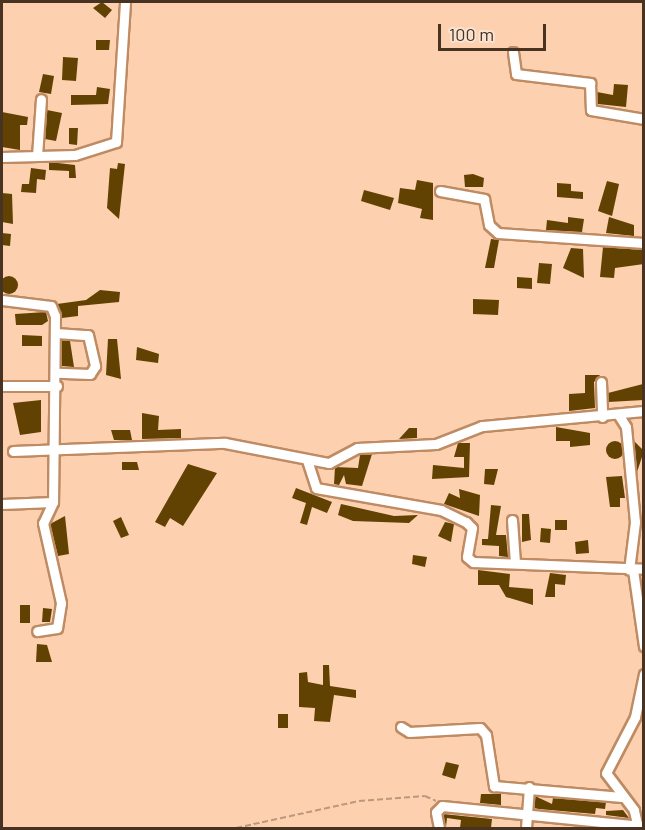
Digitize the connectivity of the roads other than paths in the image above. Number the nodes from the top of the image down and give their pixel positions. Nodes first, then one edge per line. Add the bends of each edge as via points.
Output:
1 (125, 2) edge
2 (513, 52) dead end
3 (41, 99) dead end
4 (644, 119) edge
5 (37, 156) junction
6 (2, 157) edge
7 (440, 191) dead end
8 (644, 243) edge
9 (2, 300) edge
10 (56, 333) junction
11 (57, 373) junction
12 (601, 382) dead end
13 (2, 386) edge
14 (57, 386) junction
15 (644, 411) edge
16 (618, 414) junction
17 (602, 417) junction
18 (13, 451) dead end
19 (55, 452) junction
20 (307, 460) junction
21 (53, 502) junction
22 (2, 504) edge
23 (512, 520) dead end
24 (515, 563) junction
25 (635, 569) edge
26 (37, 632) dead end
27 (644, 646) edge
28 (644, 674) edge
29 (401, 728) dead end
30 (529, 788) junction
31 (622, 797) junction
32 (528, 815) junction
33 (640, 827) edge
34 (439, 828) edge
35 (526, 828) edge

1 - 5 street via 116,142 90,153
2 - 4 street via 516,74 590,83 591,110
3 - 5 street
5 - 6 street
7 - 8 street via 484,199 490,228 498,233
9 - 10 street via 51,306
10 - 11 street
10 - 11 street via 88,335 95,366 90,374
11 - 14 street
12 - 17 street
13 - 14 street
14 - 19 street
15 - 16 street
16 - 17 street
16 - 25 street via 626,427
17 - 20 street via 482,426 436,444 367,446 329,463
18 - 19 street
19 - 20 street via 225,443
19 - 21 street
20 - 24 street via 316,488 441,510 472,528 469,559
21 - 22 street
21 - 26 street via 44,535 56,572 60,622 54,630
23 - 24 street
24 - 25 street
25 - 27 street
28 - 31 street via 635,717 607,768 609,783
29 - 30 street via 409,732 480,728 486,735 491,783
30 - 31 street
30 - 32 street
31 - 33 street
32 - 33 street
32 - 34 street via 438,807
32 - 35 street

